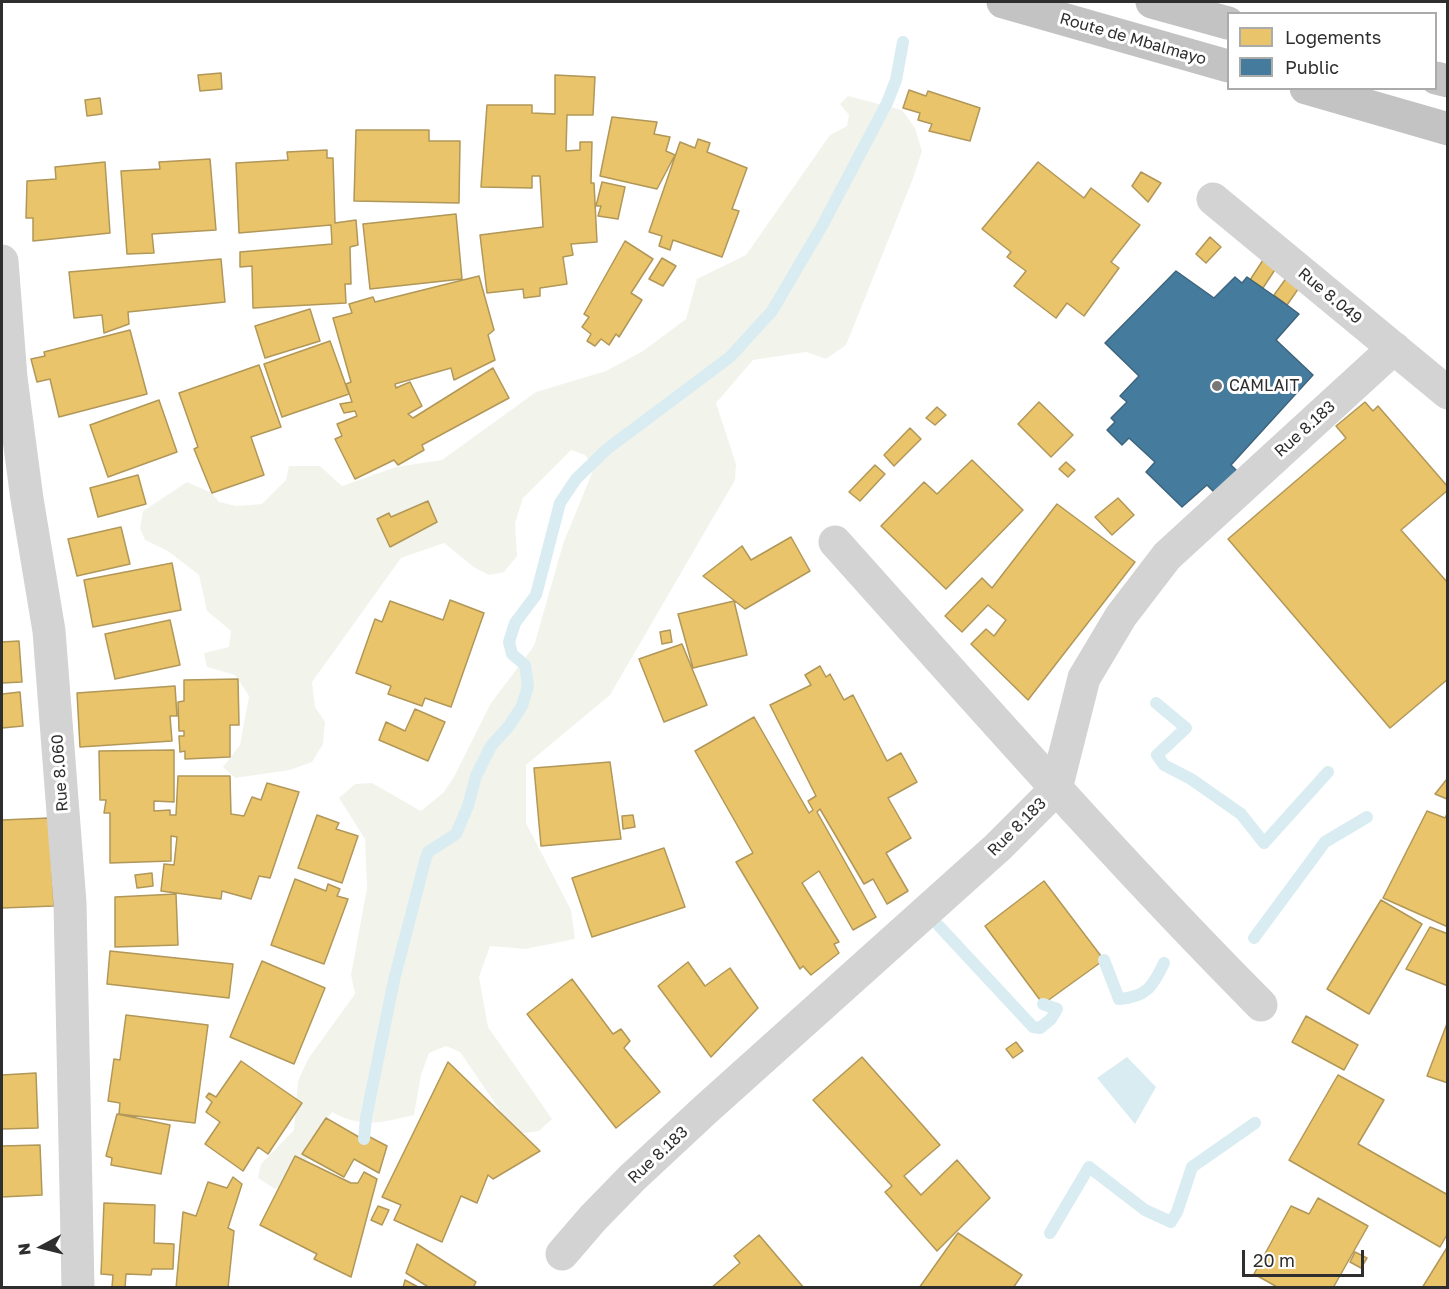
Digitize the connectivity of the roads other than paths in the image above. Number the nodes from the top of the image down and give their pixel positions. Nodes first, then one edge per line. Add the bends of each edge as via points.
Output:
1 (1003, 2) edge
2 (1152, 2) edge
3 (1227, 23) edge
4 (1227, 66) edge
5 (1313, 90) edge
6 (1448, 129) edge
7 (1213, 199) dead end
8 (2, 261) edge
9 (1394, 348) junction
10 (1448, 393) edge
11 (835, 542) dead end
12 (1056, 789) junction
13 (1261, 1005) dead end
14 (562, 1254) dead end
15 (78, 1287) edge

1 - 4 highway, Route de Mbalmayo
2 - 3 highway
5 - 6 highway
7 - 9 street, Rue 8.049
8 - 15 street, Rue 8.060 via 11,378 49,631 70,903
9 - 10 street, Rue 8.049
9 - 12 street, Rue 8.183 via 1167,556 1120,616 1084,678
11 - 12 street
12 - 13 street
12 - 14 street, Rue 8.183 via 998,847 640,1171

